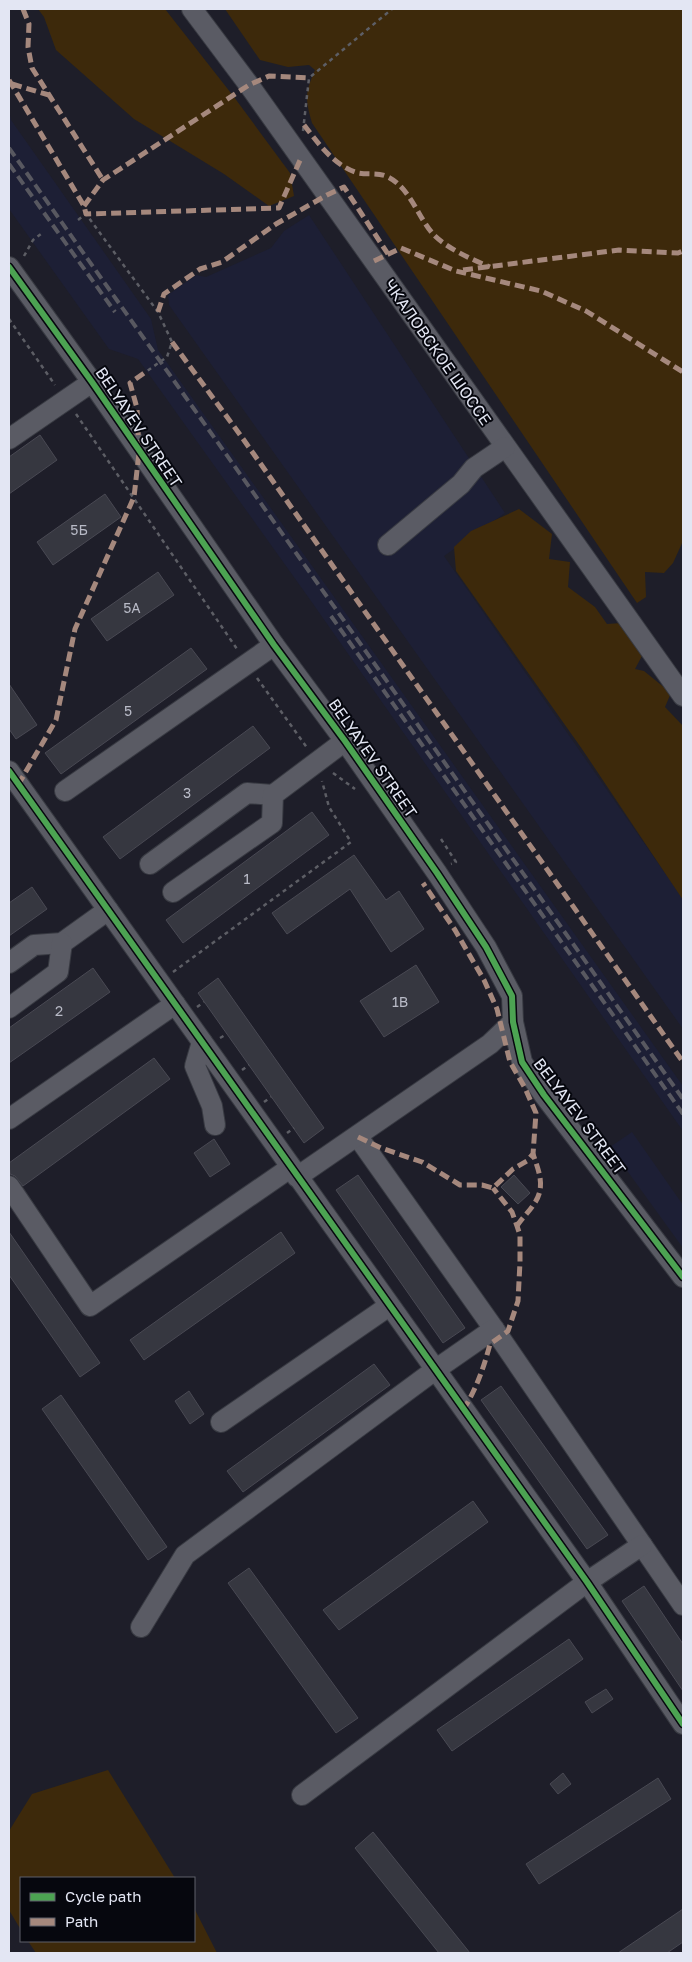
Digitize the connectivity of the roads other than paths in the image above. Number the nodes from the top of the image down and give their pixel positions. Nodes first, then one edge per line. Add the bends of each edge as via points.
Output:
1 (192, 9) edge
2 (12, 280) edge
3 (92, 382) junction
4 (9, 439) edge
5 (505, 447) junction
6 (388, 545) dead end
7 (274, 645) junction
8 (683, 696) edge
9 (345, 741) junction
10 (9, 771) edge
11 (65, 791) dead end
12 (272, 795) junction
13 (150, 864) dead end
14 (174, 892) dead end
15 (108, 910) junction
16 (62, 943) junction
17 (9, 963) edge
18 (175, 1004) junction
19 (9, 1008) edge
20 (513, 1022) junction
21 (202, 1042) junction
22 (9, 1119) edge
23 (215, 1125) dead end
24 (358, 1137) junction
25 (294, 1172) junction
26 (9, 1186) edge
27 (683, 1277) edge
28 (389, 1306) junction
29 (494, 1329) junction
30 (435, 1370) junction
31 (220, 1422) dead end
32 (642, 1545) junction
33 (587, 1582) junction
34 (683, 1605) edge
35 (141, 1627) dead end
36 (683, 1724) edge
37 (302, 1795) dead end

1 - 5 street, ЧКАЛОВСКОЕ ШОССЕ
2 - 3 street, BELYAYEV STREET
3 - 4 street
3 - 7 street, BELYAYEV STREET
5 - 6 street via 474,468 461,484
5 - 8 street, ЧКАЛОВСКОЕ ШОССЕ
7 - 9 street, BELYAYEV STREET
7 - 11 street
9 - 12 street
9 - 20 street, BELYAYEV STREET via 486,947 512,996
10 - 15 street
12 - 13 street via 247,794
12 - 14 street via 272,823
15 - 16 street
15 - 18 street
16 - 17 street via 34,945
16 - 19 street via 58,972
18 - 21 street
18 - 22 street
20 - 24 street via 474,1064
20 - 27 street, BELYAYEV STREET via 522,1062
21 - 23 street via 195,1066 212,1106
21 - 25 street
24 - 25 street
24 - 29 street
25 - 26 street via 90,1306
25 - 28 street
28 - 30 street
28 - 31 street
29 - 30 street
29 - 32 street
30 - 33 street
30 - 35 street via 185,1556
32 - 33 street
32 - 34 street
33 - 36 street
33 - 37 street

